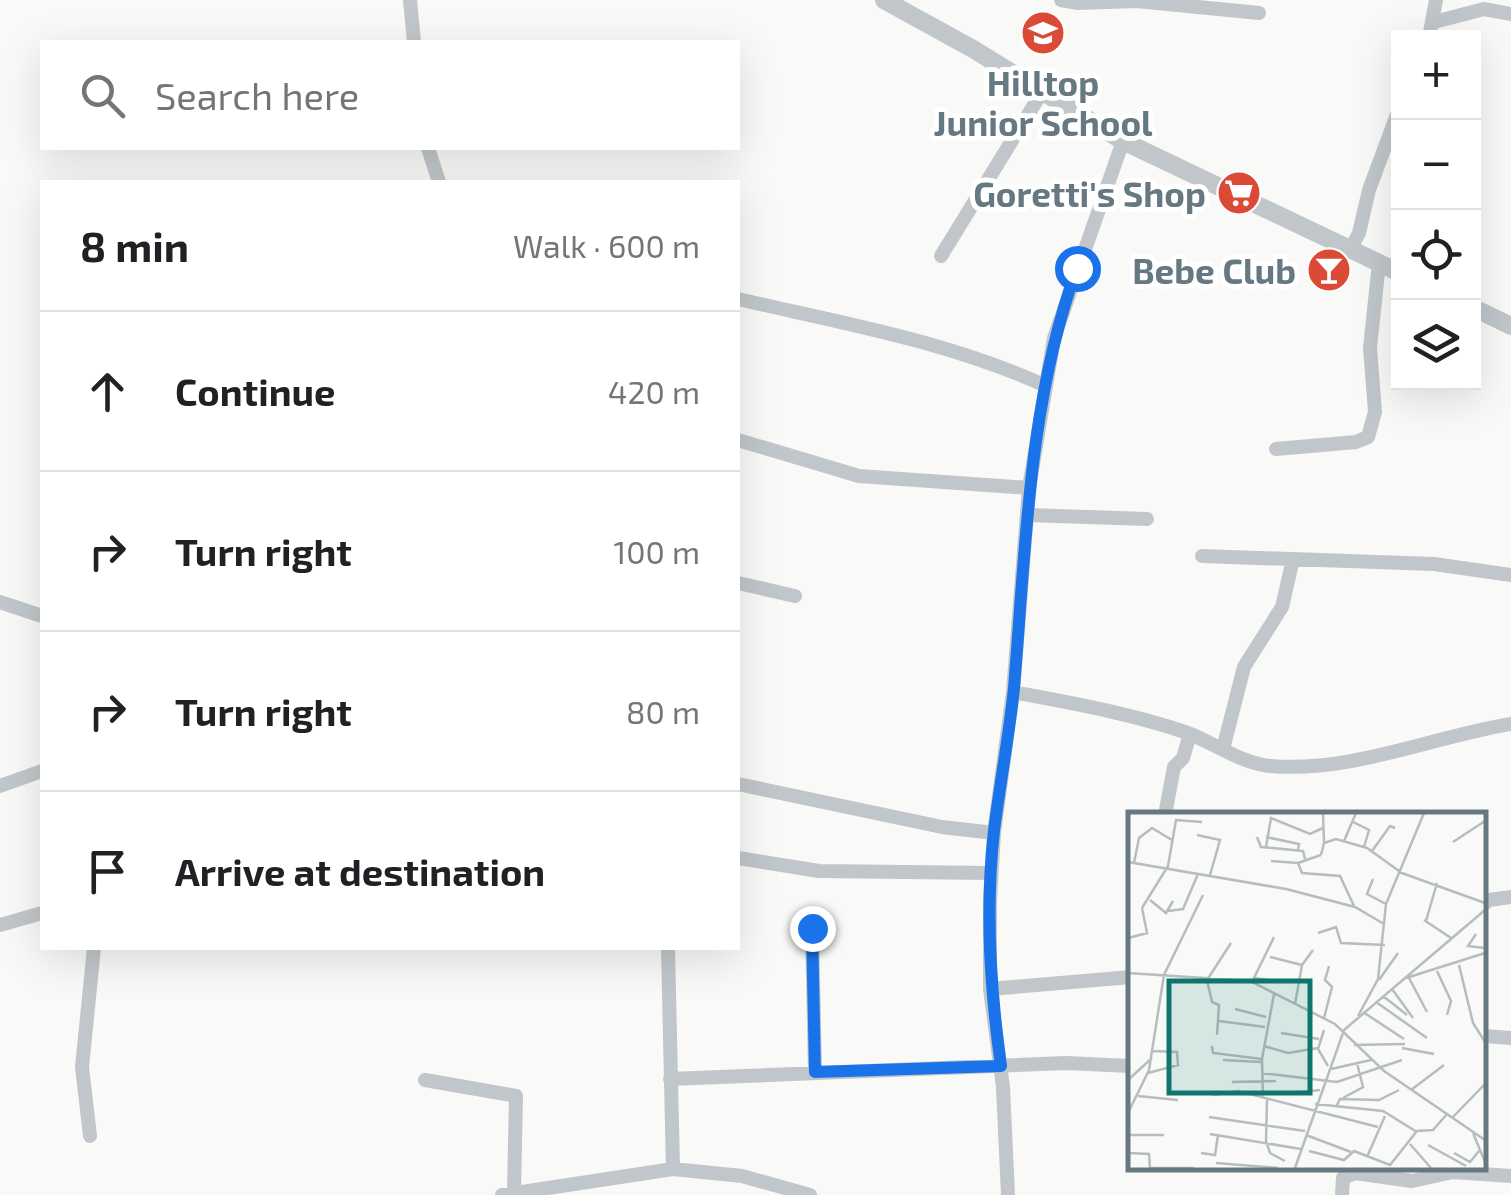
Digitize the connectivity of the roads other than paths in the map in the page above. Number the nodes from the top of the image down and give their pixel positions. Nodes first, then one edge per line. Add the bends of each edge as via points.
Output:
1 (410, 0) edge
2 (1060, 0) edge
3 (1436, 0) edge
4 (892, 2) edge
5 (1259, 13) dead end
6 (1511, 14) edge
7 (1432, 30) edge
8 (414, 40) edge
9 (1042, 92) junction
10 (1395, 120) edge
11 (1123, 141) junction
12 (429, 150) edge
13 (437, 180) edge
14 (1350, 250) junction
15 (941, 256) dead end
16 (1379, 262) junction
17 (1391, 268) edge
18 (740, 299) edge
19 (1481, 311) edge
20 (1511, 326) edge
21 (1044, 385) junction
22 (740, 441) edge
23 (1276, 449) dead end
24 (1029, 488) junction
25 (1028, 515) junction
26 (1147, 518) dead end
27 (1202, 556) dead end
28 (1293, 559) junction
29 (1511, 575) edge
30 (740, 583) edge
31 (795, 596) dead end
32 (0, 602) edge
33 (40, 615) edge
34 (1013, 692) junction
35 (1511, 724) edge
36 (1190, 734) junction
37 (1223, 749) junction
38 (40, 772) edge
39 (740, 784) edge
40 (0, 786) edge
41 (1166, 812) edge
42 (994, 833) junction
43 (740, 858) edge
44 (991, 872) junction
45 (1511, 897) edge
46 (1486, 902) edge
47 (40, 915) edge
48 (0, 926) edge
49 (812, 928) dead end
50 (94, 950) edge
51 (668, 950) edge
52 (1128, 977) edge
53 (990, 989) junction
54 (1486, 1036) edge
55 (1511, 1038) edge
56 (1001, 1066) junction
57 (1128, 1066) edge
58 (815, 1072) junction
59 (670, 1079) junction
60 (425, 1080) dead end
61 (90, 1136) dead end
62 (673, 1169) junction
63 (1511, 1176) edge
64 (1405, 1188) edge
65 (508, 1194) edge
66 (810, 1195) edge
67 (1008, 1195) edge
68 (1342, 1195) edge

1 - 8 street
2 - 5 street
3 - 7 street
4 - 9 street
6 - 7 street via 1484,9
9 - 11 street
9 - 15 street
10 - 14 street
11 - 14 street
11 - 21 street via 1066,299
12 - 13 street
14 - 16 street
16 - 17 street
16 - 23 street via 1370,348 1376,412 1368,437
18 - 21 street via 932,342
19 - 20 street
21 - 24 street
22 - 24 street via 859,476
24 - 25 street
25 - 26 street
25 - 34 street
27 - 28 street
28 - 29 street via 1434,564
28 - 37 street via 1282,607 1244,667
30 - 31 street
32 - 33 street
34 - 36 street
34 - 42 street
35 - 37 street via 1338,762 1271,766
36 - 37 street
36 - 41 street via 1174,767
38 - 40 street
39 - 42 street
42 - 44 street
43 - 44 street via 819,870
44 - 53 street
45 - 46 street
47 - 48 street
49 - 58 street
50 - 61 street via 82,1067
51 - 59 street
52 - 53 street
53 - 56 street
54 - 55 street
56 - 57 street
56 - 58 street
56 - 67 street
58 - 59 street
59 - 62 street
60 - 65 street via 516,1096
62 - 65 street
62 - 66 street via 742,1176
63 - 64 street via 1452,1172
64 - 68 street via 1346,1174

